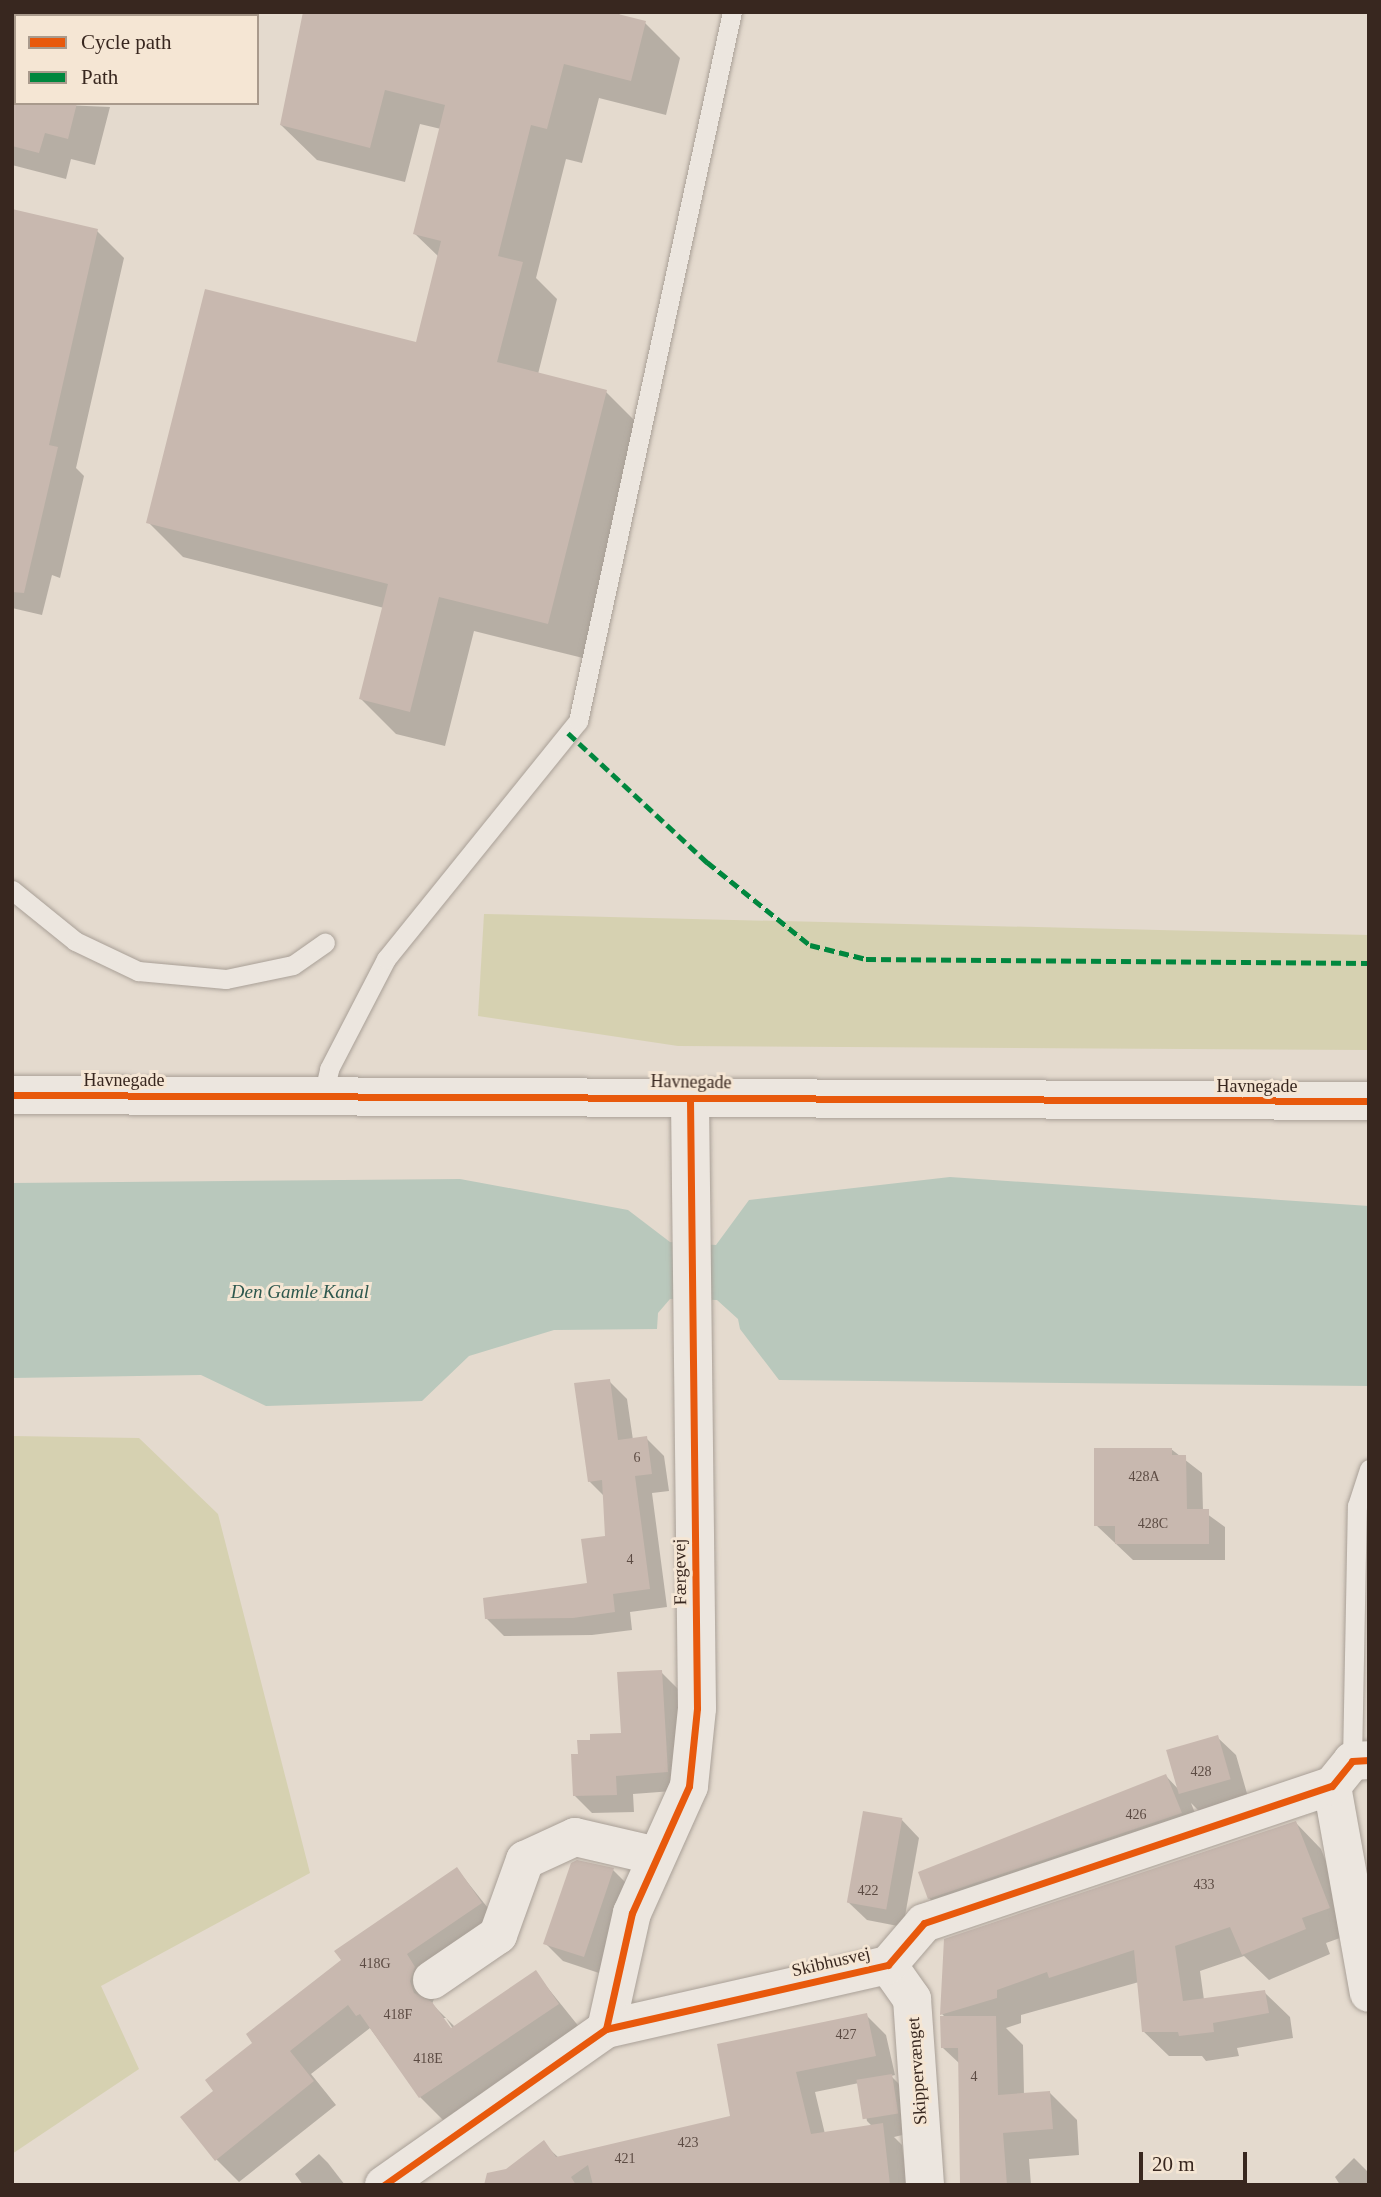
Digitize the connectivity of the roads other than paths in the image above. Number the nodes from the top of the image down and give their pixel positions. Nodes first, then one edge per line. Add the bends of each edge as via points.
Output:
1 (732, 12) edge
2 (12, 890) edge
3 (325, 943) dead end
4 (12, 1095) edge
5 (323, 1096) junction
6 (690, 1098) junction
7 (1369, 1101) edge
8 (1369, 1469) edge
9 (1351, 1769) edge
10 (657, 1856) junction
11 (888, 1965) junction
12 (432, 1980) dead end
13 (1369, 1993) edge
14 (606, 2029) junction
15 (384, 2185) edge
16 (925, 2185) edge

1 - 5 lane via 578,721 386,959 329,1069
2 - 3 lane via 75,941 138,971 226,979 293,964
4 - 5 street, Havnegade
5 - 6 street, Havnegade
6 - 7 street, Havnegade
6 - 10 street, Færgevej via 697,1707 689,1786
8 - 9 lane via 1357,1506
9 - 11 street, Skibhusvej via 924,1923
9 - 13 street
10 - 12 street via 575,1837 525,1860 498,1935
10 - 14 street, Færgevej via 632,1913
11 - 14 street, Skibhusvej
11 - 16 street, Skippervænget via 912,1999
14 - 15 street, Skibhusvej

